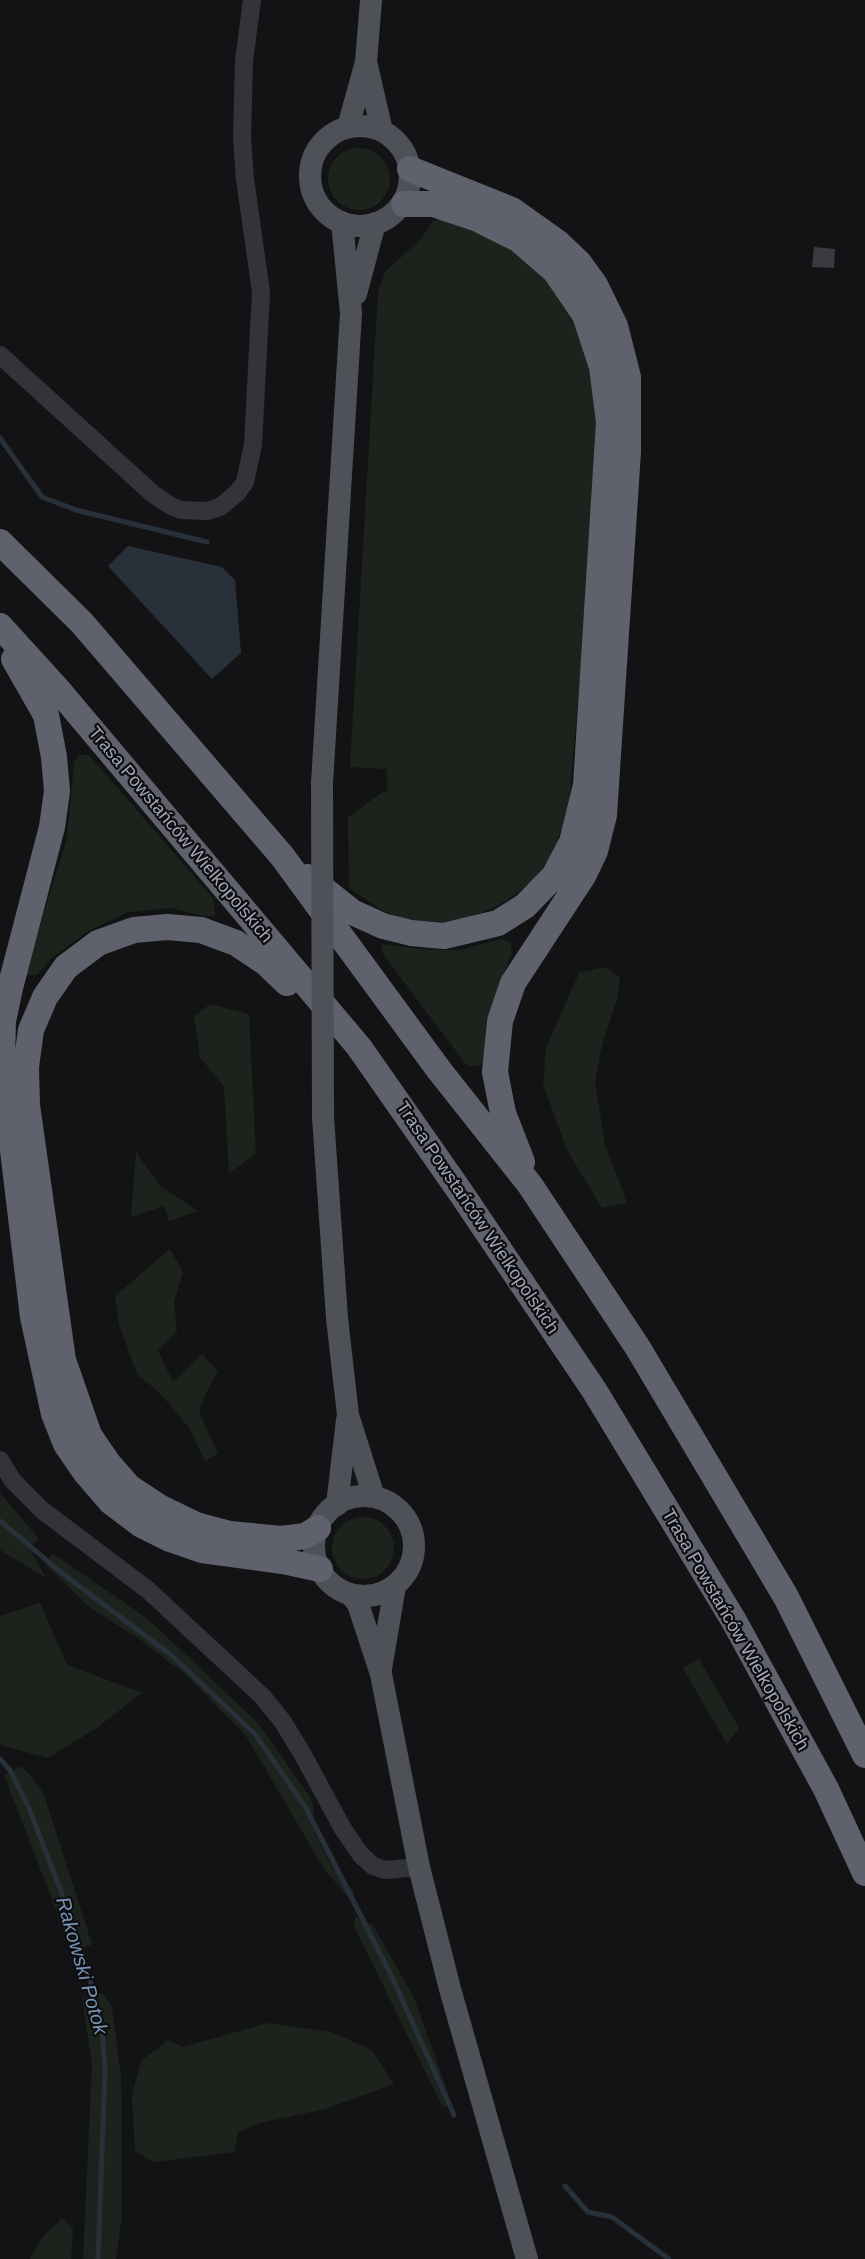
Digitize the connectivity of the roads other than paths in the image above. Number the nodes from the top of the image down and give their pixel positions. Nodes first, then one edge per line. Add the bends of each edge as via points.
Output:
1 (252, 0) edge
2 (370, 0) edge
3 (366, 62) junction
4 (348, 127) junction
5 (382, 131) junction
6 (410, 168) junction
7 (404, 204) junction
8 (342, 222) junction
9 (375, 223) junction
10 (351, 313) junction
11 (0, 355) edge
12 (0, 542) edge
13 (0, 626) edge
14 (0, 639) edge
15 (282, 856) junction
16 (358, 1047) junction
17 (530, 1185) junction
18 (348, 1415) junction
19 (0, 1460) edge
20 (374, 1497) junction
21 (337, 1505) junction
22 (318, 1528) junction
23 (320, 1569) junction
24 (395, 1586) junction
25 (350, 1594) junction
26 (381, 1674) junction
27 (865, 1755) edge
28 (419, 1867) junction
29 (865, 1873) edge
30 (527, 2259) edge

1 - 11 street via 244,61 242,138 261,292 253,445 245,482 220,507 208,511 171,506
2 - 3 main road
3 - 4 main road
3 - 5 main road
4 - 5 main road
4 - 8 main road via 319,146 309,176 319,205
5 - 6 main road via 395,141
6 - 7 main road
6 - 17 highway via 512,210 579,263 615,326 628,377 628,452 604,815 584,876 513,983 500,1021 495,1072 503,1113
7 - 9 main road
7 - 15 highway via 433,204 478,219 518,239 555,271 585,315 602,367 609,422 586,785 572,842 554,876 525,906 498,924 472,931 444,936 382,926 352,912
8 - 9 main road via 360,226
8 - 10 main road
9 - 10 main road
10 - 18 main road, bridge via 322,783 323,1117
12 - 15 highway via 82,623
13 - 16 highway, Trasa Powstańców Wielkopolskich
14 - 23 highway via 46,715 57,791 3,1021 2,1059 33,1317 54,1414 66,1444 86,1473 111,1502 140,1524 202,1550
15 - 17 highway via 439,1070
16 - 22 highway via 266,963 236,943 201,930 167,927 134,930 98,943 66,968 45,997 31,1030 26,1067 27,1105 63,1360 89,1435 129,1486 196,1525 230,1534 281,1539 305,1536
16 - 29 highway, Trasa Powstańców Wielkopolskich via 594,1390 734,1621 826,1789
17 - 27 highway via 638,1348 786,1596
18 - 20 main road
18 - 21 main road
19 - 28 street via 42,1510 148,1590 262,1696 283,1722 361,1855 385,1870
20 - 21 main road via 361,1496
20 - 24 main road via 402,1513 415,1543 413,1559
21 - 22 main road
22 - 23 main road via 314,1542
23 - 25 main road via 328,1580
24 - 25 main road via 366,1596
24 - 26 main road
25 - 26 main road via 358,1604
26 - 28 main road
28 - 30 main road

